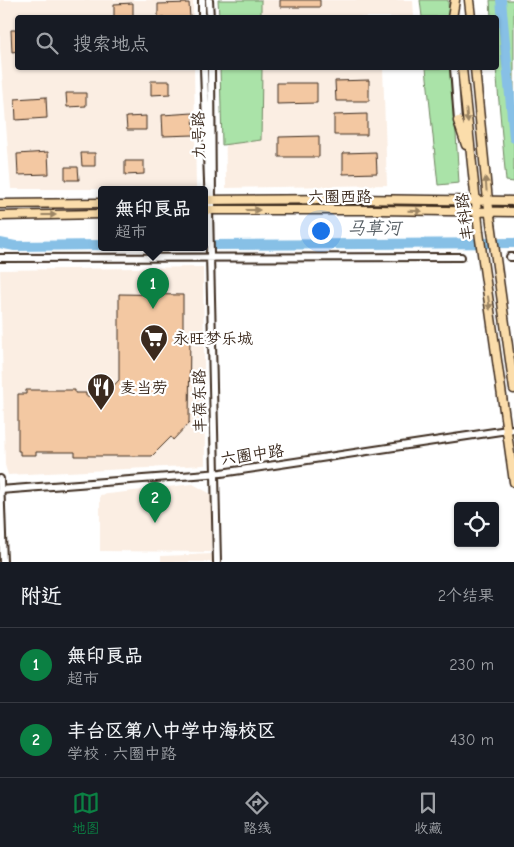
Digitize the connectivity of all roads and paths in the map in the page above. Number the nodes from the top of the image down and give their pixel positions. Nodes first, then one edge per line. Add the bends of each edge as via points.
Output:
1 (202, 0) edge
2 (209, 0) edge
3 (455, 0) edge
4 (469, 0) edge
5 (202, 15) edge
6 (210, 15) edge
7 (452, 15) edge
8 (458, 15) edge
9 (471, 15) edge
10 (204, 70) edge
11 (211, 70) edge
12 (454, 70) edge
13 (462, 70) edge
14 (475, 70) edge
15 (458, 121) joint
16 (471, 162) junction
17 (208, 186) edge
18 (208, 200) edge
19 (476, 201) junction
20 (488, 201) junction
21 (514, 201) edge
22 (98, 203) edge
23 (0, 204) edge
24 (208, 210) edge
25 (477, 211) junction
26 (489, 212) junction
27 (514, 212) edge
28 (98, 214) edge
29 (0, 216) edge
30 (208, 219) edge
31 (210, 256) junction
32 (461, 257) dead end
33 (0, 258) edge
34 (514, 389) edge
35 (510, 429) edge
36 (214, 473) junction
37 (0, 479) edge
38 (514, 482) edge
39 (0, 490) edge
40 (3, 562) edge
41 (217, 562) edge

1 - 5 street
2 - 6 street
3 - 7 main road
3 - 8 main road
4 - 9 main road
10 - 17 street, 九号路
11 - 18 street, 九号路
12 - 15 street
13 -> 16 main road, 丰科路
20 -> 14 main road, 丰科路
15 - 16 main road
16 - 19 main road, 丰科路
18 - 19 main road, 六圈西路
19 - 20 main road, 六圈西路
19 - 25 main road, 丰科路
20 - 21 main road, 六圈西路
20 - 26 main road, 丰科路
22 - 23 main road
24 -> 25 main road, 六圈西路
25 - 26 main road, 六圈西路
25 -> 35 main road, 丰科路
26 - 27 main road, 六圈西路
26 - 34 main road, 丰科路
29 -> 28 main road
30 - 31 street, 丰葆东路
31 - 32 street
31 - 33 street
31 - 36 street, 丰葆东路
35 - 36 street, 六圈中路
35 - 38 main road, 丰科路
36 - 39 street, 六圈中路
36 - 41 street, 丰葆东路
37 - 39 street
39 - 40 street

